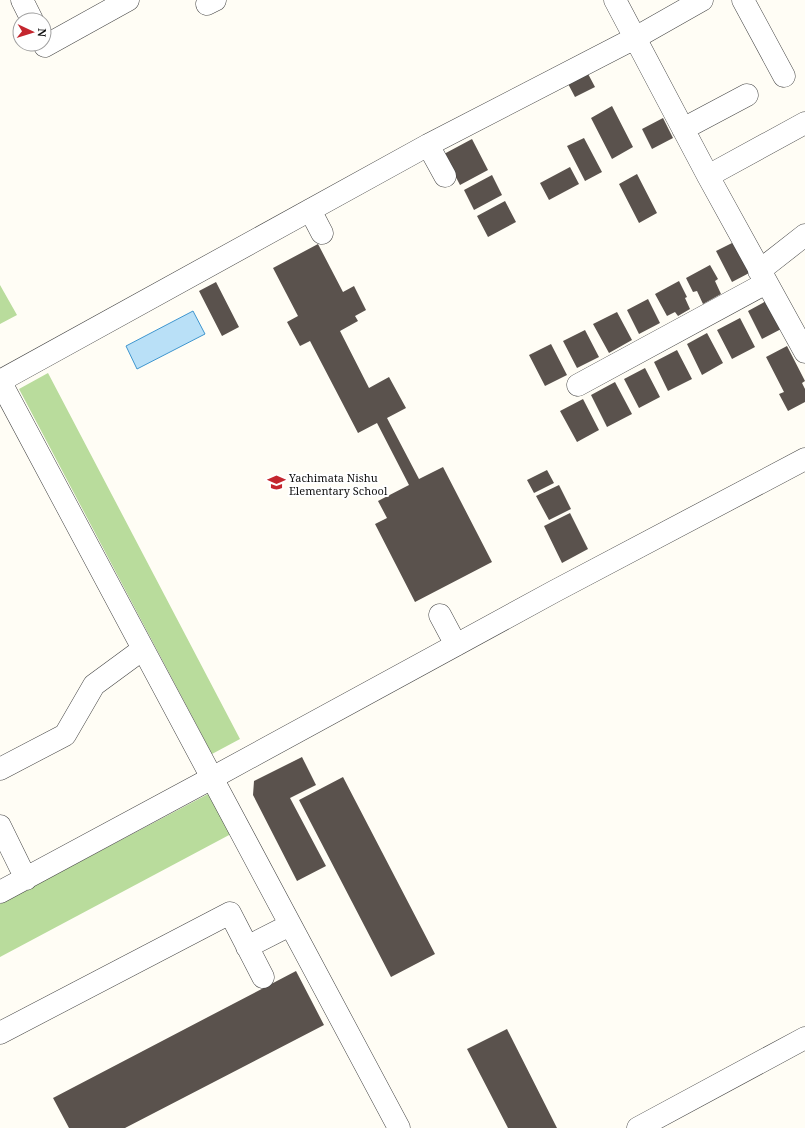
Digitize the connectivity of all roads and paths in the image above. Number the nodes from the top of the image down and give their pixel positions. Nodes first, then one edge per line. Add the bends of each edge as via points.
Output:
1 (22, 0) edge
2 (128, 0) edge
3 (615, 0) edge
4 (702, 0) edge
5 (743, 0) edge
6 (28, 12) edge
7 (635, 38) junction
8 (52, 43) edge
9 (784, 76) dead end
10 (747, 95) dead end
11 (805, 123) edge
12 (683, 129) junction
13 (428, 145) junction
14 (445, 176) dead end
15 (708, 176) junction
16 (310, 210) junction
17 (322, 233) dead end
18 (805, 235) edge
19 (763, 277) junction
20 (805, 352) edge
21 (578, 385) dead end
22 (805, 459) edge
23 (440, 615) dead end
24 (456, 645) junction
25 (143, 649) junction
26 (0, 769) edge
27 (212, 778) junction
28 (0, 826) edge
29 (26, 879) junction
30 (0, 892) edge
31 (290, 925) junction
32 (248, 947) junction
33 (263, 977) dead end
34 (0, 1033) edge
35 (805, 1038) edge
36 (399, 1128) edge
37 (638, 1128) edge

1 - 6 street
2 - 8 street
3 - 7 street
4 - 7 street
5 - 9 street
7 - 12 street
7 - 13 street
10 - 12 street
11 - 15 street
12 - 15 street
13 - 14 street
13 - 16 street
15 - 19 street
16 - 17 street
16 - 25 street via 0,381
18 - 19 street
19 - 20 street
19 - 21 street
22 - 24 street
23 - 24 street
24 - 27 street
25 - 26 street via 94,685 65,734
25 - 27 street
27 - 29 street
27 - 31 street
28 - 29 street
29 - 30 street
31 - 32 street
31 - 36 street
32 - 33 street
32 - 34 street via 230,913
35 - 37 street

